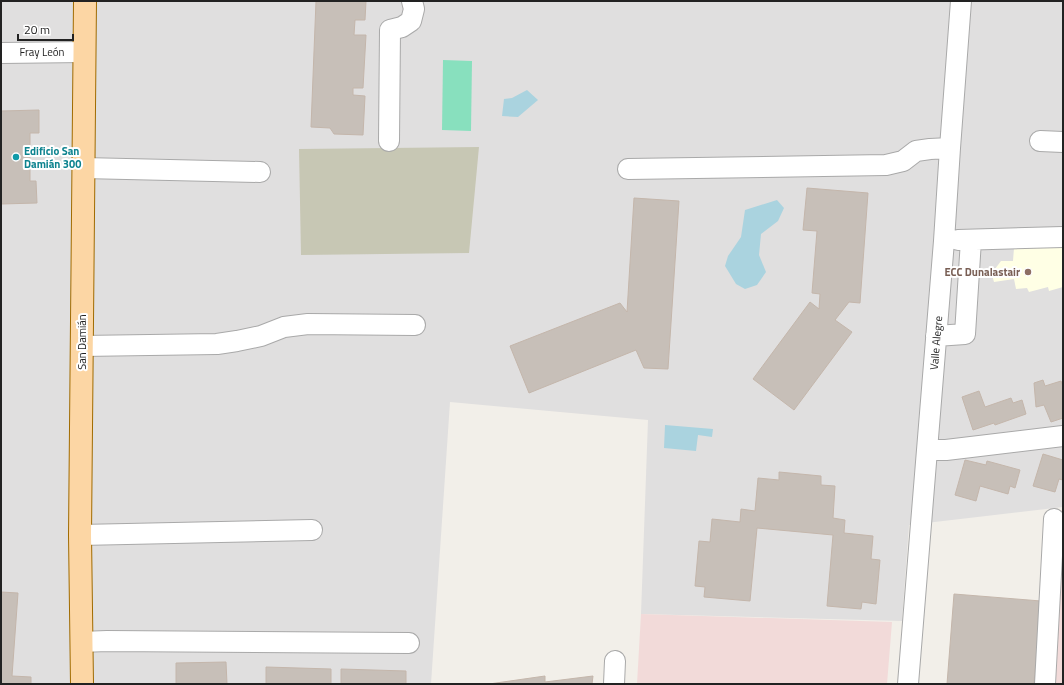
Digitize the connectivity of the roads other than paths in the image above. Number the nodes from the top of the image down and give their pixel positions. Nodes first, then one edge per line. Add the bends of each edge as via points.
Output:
1 (85, 1) edge
2 (412, 1) edge
3 (961, 1) edge
4 (84, 52) junction
5 (1, 53) edge
6 (389, 141) dead end
7 (1040, 141) dead end
8 (1063, 142) edge
9 (950, 148) junction
10 (83, 168) junction
11 (628, 169) dead end
12 (260, 172) dead end
13 (1063, 237) edge
14 (972, 240) junction
15 (944, 241) junction
16 (415, 325) dead end
17 (936, 336) junction
18 (82, 346) junction
19 (1063, 436) edge
20 (927, 450) junction
21 (1054, 519) dead end
22 (312, 530) dead end
23 (80, 535) junction
24 (81, 642) junction
25 (409, 643) dead end
26 (615, 660) dead end
27 (82, 684) edge
28 (614, 684) edge
29 (908, 684) edge
30 (1045, 684) edge

1 - 4 main road, San Damián
2 - 6 street via 414,9 411,21 390,30
3 - 9 street, Valle Alegre
4 - 5 street, Fray León
4 - 10 main road, San Damián
7 - 8 street
9 - 11 street via 916,151 903,161 886,165
9 - 15 street, Valle Alegre
10 - 12 street
10 - 18 main road, San Damián
13 - 14 street
14 - 15 street
14 - 17 street via 966,334
15 - 17 street, Valle Alegre
16 - 18 street via 308,324 284,327 261,336 217,344
17 - 20 street, Valle Alegre
18 - 23 main road, San Damián
19 - 20 street
20 - 29 street, Valle Alegre
21 - 30 street
22 - 23 street
23 - 24 main road, San Damián
24 - 25 street
24 - 27 main road, San Damián
26 - 28 street

